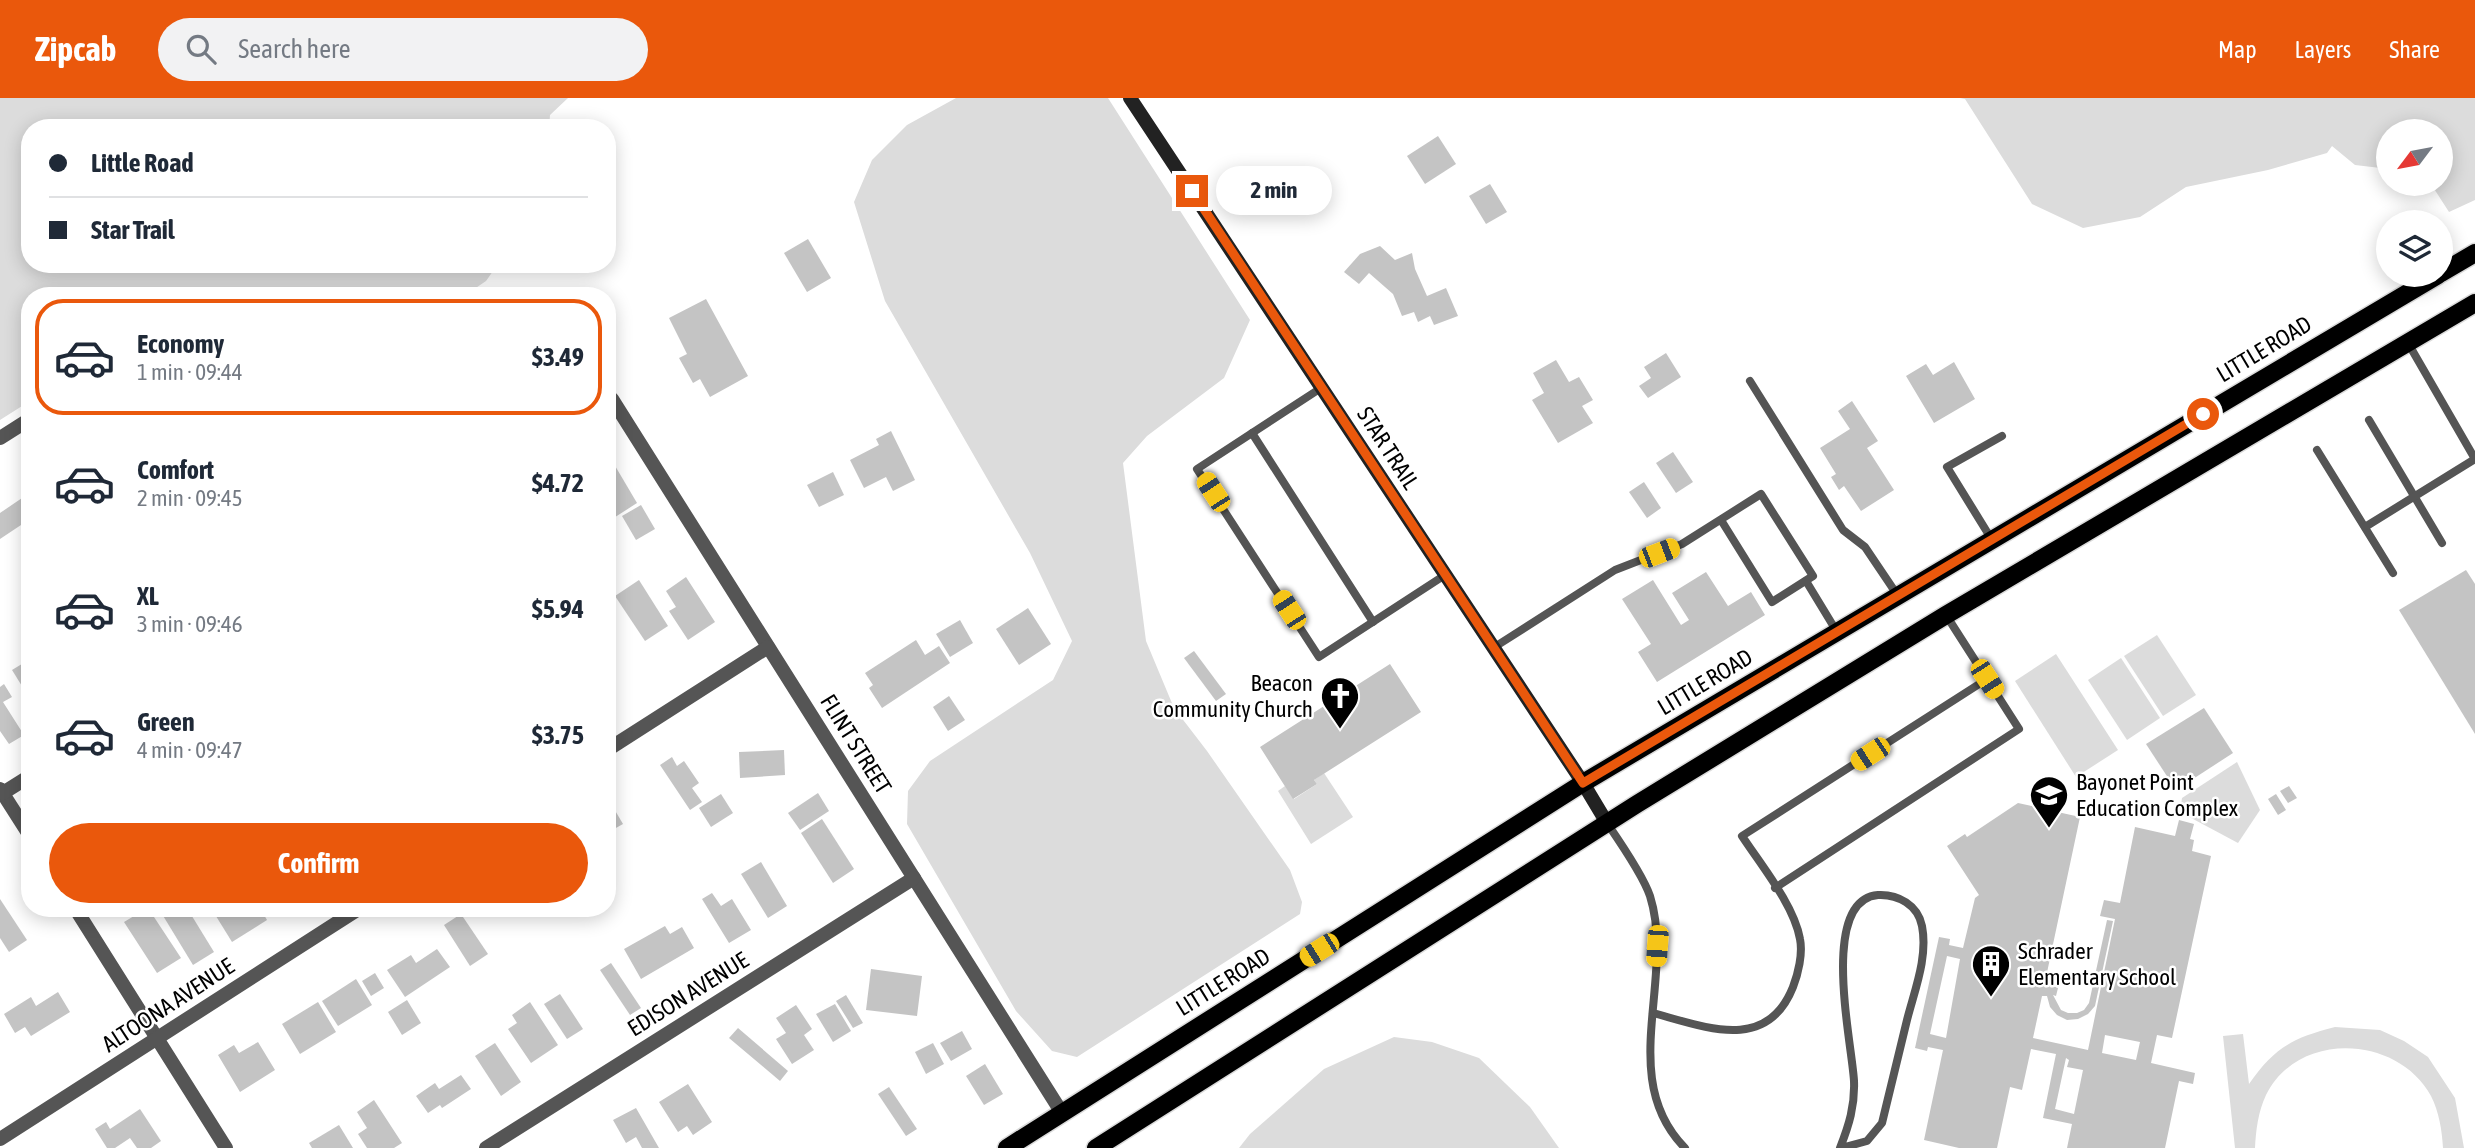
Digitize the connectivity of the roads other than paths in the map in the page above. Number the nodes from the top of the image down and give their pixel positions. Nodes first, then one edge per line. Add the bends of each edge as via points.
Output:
1 (1130, 98) edge
2 (2475, 253) edge
3 (2453, 266) edge
4 (2418, 287) edge
5 (2475, 303) edge
6 (2407, 342) junction
7 (1750, 382) dead end
8 (1321, 388) junction
9 (616, 410) edge
10 (2369, 420) dead end
11 (21, 425) edge
12 (1252, 433) junction
13 (2002, 436) dead end
14 (0, 438) edge
15 (2317, 450) dead end
16 (2475, 459) edge
17 (2414, 497) junction
18 (1721, 520) junction
19 (2365, 527) junction
20 (1992, 540) junction
21 (2442, 543) dead end
22 (2393, 573) dead end
23 (1445, 575) junction
24 (1806, 580) junction
25 (1898, 596) junction
26 (1946, 615) junction
27 (1373, 622) junction
28 (1838, 632) junction
29 (768, 647) junction
30 (1493, 648) junction
31 (1987, 679) junction
32 (616, 744) edge
33 (21, 781) edge
34 (1583, 783) junction
35 (1, 791) edge
36 (21, 822) edge
37 (1606, 823) junction
38 (914, 878) junction
39 (1775, 888) junction
40 (81, 917) edge
41 (346, 917) edge
42 (1653, 1013) junction
43 (157, 1038) junction
44 (1062, 1113) junction
45 (0, 1139) edge
46 (226, 1148) edge
47 (486, 1148) edge
48 (1007, 1148) edge
49 (1096, 1148) edge
50 (1685, 1148) edge
51 (1841, 1148) edge

1 - 8 street, STAR TRAIL
2 - 3 main road, LITTLE ROAD
4 - 20 main road, LITTLE ROAD
5 - 6 main road
6 - 16 lane
6 - 26 main road
7 - 25 lane via 1843,530 1865,547
8 - 12 lane
8 - 23 street, STAR TRAIL
9 - 29 street, FLINT STREET
10 - 17 lane
11 - 14 street
12 - 27 lane
12 - 27 lane via 1197,469 1319,657
13 - 20 lane via 1947,467
15 - 19 lane
16 - 17 lane
17 - 19 lane
17 - 21 lane
18 - 24 lane via 1772,602
18 - 24 lane via 1761,494 1813,576
18 - 30 lane via 1682,544 1615,570
19 - 22 lane
20 - 25 main road, LITTLE ROAD
23 - 27 lane
23 - 30 street, STAR TRAIL
24 - 28 lane
25 - 28 main road, LITTLE ROAD
26 - 31 lane
26 - 37 main road
28 - 34 main road, LITTLE ROAD
29 - 32 street
29 - 38 street, FLINT STREET
30 - 34 street, STAR TRAIL
31 - 39 lane via 2019,729
31 - 39 lane via 1742,836
33 - 35 street
34 - 37 street, STAR TRAIL
34 - 44 main road, LITTLE ROAD
35 - 36 street
37 - 42 lane via 1650,896 1657,946
37 - 49 main road
38 - 44 street, FLINT STREET
38 - 47 street, EDISON AVENUE
39 - 42 lane via 1792,914 1801,941 1798,975 1787,1001 1770,1021 1742,1031
40 - 43 street
41 - 43 street, ALTOONA AVENUE
42 - 50 lane via 1648,1058 1654,1089 1665,1122
43 - 45 street, ALTOONA AVENUE
43 - 46 street
44 - 48 main road, LITTLE ROAD
51 - 51 lane via 1867,1141 1882,1123 1924,954 1922,923 1896,895 1875,895 1859,905 1848,922 1842,957 1853,1115

